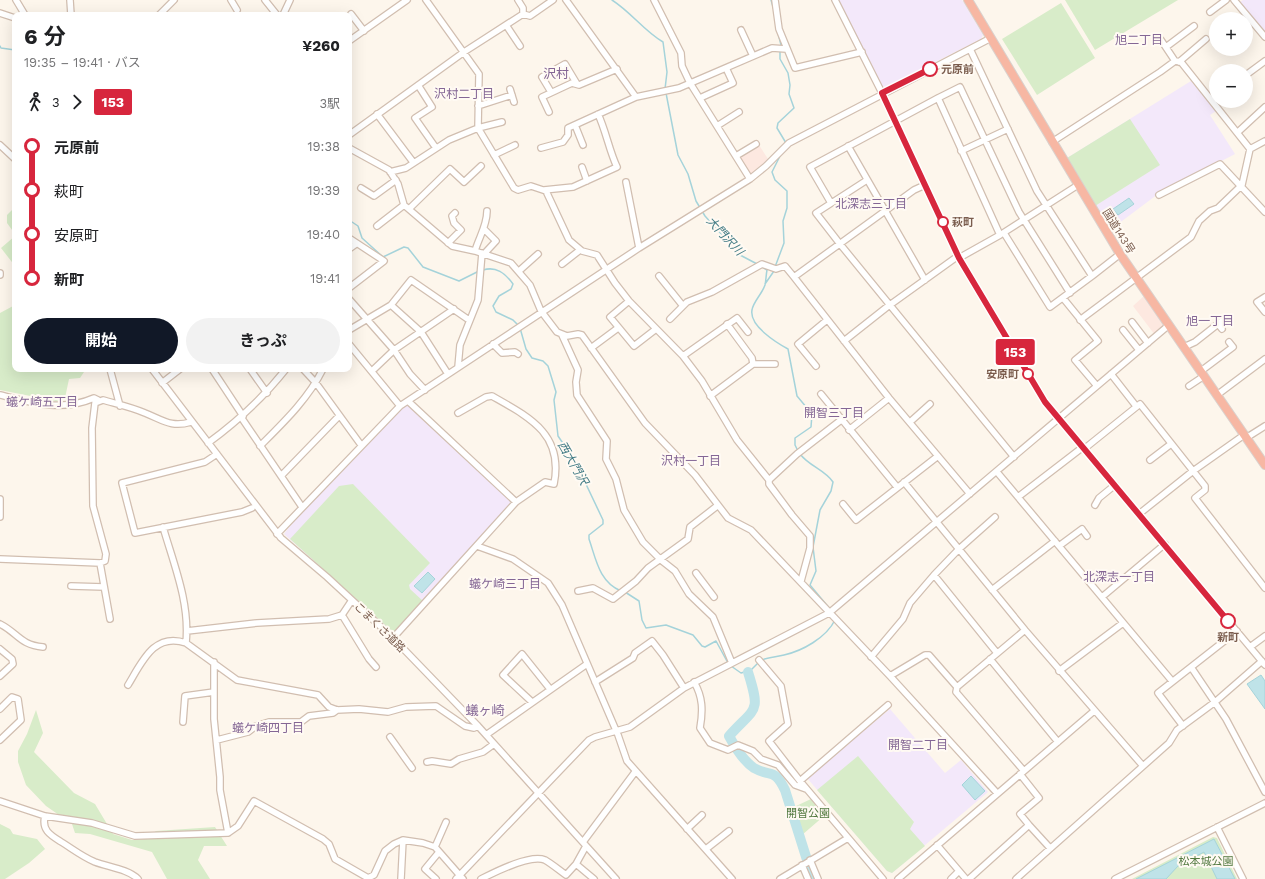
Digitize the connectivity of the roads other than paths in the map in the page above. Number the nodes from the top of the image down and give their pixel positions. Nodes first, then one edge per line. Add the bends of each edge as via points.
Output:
1 (16, 0) edge
2 (70, 0) edge
3 (174, 0) edge
4 (231, 0) edge
5 (265, 0) edge
6 (290, 0) edge
7 (407, 0) edge
8 (426, 0) edge
9 (518, 0) edge
10 (553, 0) edge
11 (566, 0) edge
12 (654, 0) edge
13 (775, 0) edge
14 (835, 0) edge
15 (968, 0) edge
16 (1226, 0) edge
17 (1234, 0) edge
18 (237, 10) dead end
19 (23, 12) edge
20 (71, 12) edge
21 (162, 12) edge
22 (275, 12) edge
23 (284, 12) edge
24 (1210, 12) dead end
25 (0, 13) edge
26 (523, 14) junction
27 (352, 15) edge
28 (12, 17) edge
29 (506, 25) junction
30 (1194, 26) dead end
31 (741, 30) dead end
32 (364, 31) junction
33 (1265, 37) edge
34 (991, 38) junction
35 (352, 39) edge
36 (1206, 39) dead end
37 (1161, 40) dead end
38 (520, 46) dead end
39 (1166, 46) junction
40 (786, 49) junction
41 (970, 49) junction
42 (464, 52) junction
43 (862, 52) junction
44 (753, 56) junction
45 (1177, 61) junction
46 (1265, 61) edge
47 (726, 68) junction
48 (617, 69) junction
49 (1253, 70) edge
50 (690, 83) junction
51 (577, 84) junction
52 (418, 85) junction
53 (551, 92) junction
54 (882, 93) junction
55 (1209, 94) edge
56 (636, 97) junction
57 (700, 98) junction
58 (938, 98) junction
59 (514, 102) dead end
60 (478, 106) junction
61 (1265, 107) edge
62 (1221, 108) edge
63 (549, 112) dead end
64 (739, 112) dead end
65 (377, 114) junction
66 (598, 114) junction
67 (895, 121) junction
68 (502, 122) dead end
69 (575, 125) junction
70 (717, 126) junction
71 (478, 128) junction
72 (1008, 129) junction
73 (1238, 132) junction
74 (352, 133) edge
75 (985, 140) junction
76 (1265, 141) edge
77 (1052, 142) junction
78 (756, 144) dead end
79 (0, 145) edge
80 (514, 145) dead end
81 (583, 145) dead end
82 (848, 146) junction
83 (436, 148) junction
84 (541, 148) dead end
85 (1250, 149) junction
86 (352, 150) edge
87 (961, 151) junction
88 (494, 155) junction
89 (12, 156) edge
90 (736, 156) junction
91 (413, 162) junction
92 (481, 166) dead end
93 (582, 167) dead end
94 (390, 172) junction
95 (750, 179) junction
96 (396, 180) junction
97 (867, 180) junction
98 (587, 181) junction
99 (626, 182) dead end
100 (925, 185) junction
101 (1078, 185) junction
102 (1242, 185) junction
103 (361, 188) dead end
104 (544, 190) junction
105 (1159, 195) dead end
106 (831, 203) junction
107 (404, 205) junction
108 (1047, 205) junction
109 (410, 208) junction
110 (488, 211) dead end
111 (885, 211) junction
112 (1265, 212) edge
113 (455, 213) dead end
114 (1025, 220) junction
115 (377, 226) dead end
116 (484, 229) junction
117 (1002, 234) junction
118 (352, 241) edge
119 (448, 243) junction
120 (356, 244) junction
121 (840, 244) junction
122 (352, 247) edge
123 (639, 248) junction
124 (580, 250) junction
125 (475, 251) junction
126 (483, 253) junction
127 (538, 254) dead end
128 (1120, 254) junction
129 (959, 257) junction
130 (562, 264) dead end
131 (606, 269) junction
132 (519, 271) junction
133 (659, 276) dead end
134 (1092, 276) junction
135 (794, 277) junction
136 (1136, 278) junction
137 (925, 280) junction
138 (352, 286) edge
139 (1070, 293) junction
140 (1265, 296) edge
141 (1063, 298) junction
142 (629, 301) junction
143 (352, 302) edge
144 (391, 305) junction
145 (683, 306) junction
146 (890, 306) junction
147 (454, 310) junction
148 (541, 311) junction
149 (1265, 312) edge
150 (367, 319) junction
151 (670, 319) dead end
152 (469, 320) junction
153 (827, 320) junction
154 (1080, 320) junction
155 (1132, 322) dead end
156 (727, 324) junction
157 (1169, 325) junction
158 (352, 328) edge
159 (618, 328) junction
160 (656, 329) junction
161 (1222, 329) dead end
162 (1123, 330) dead end
163 (421, 332) junction
164 (748, 332) dead end
165 (562, 335) junction
166 (844, 341) junction
167 (1148, 343) junction
168 (493, 344) junction
169 (1232, 345) dead end
170 (1184, 347) junction
171 (352, 348) edge
172 (591, 348) junction
173 (394, 350) junction
174 (1139, 350) junction
175 (518, 354) dead end
176 (683, 356) junction
177 (1265, 359) edge
178 (753, 364) junction
179 (775, 364) dead end
180 (816, 366) dead end
181 (458, 367) junction
182 (372, 371) junction
183 (111, 372) edge
184 (154, 372) edge
185 (176, 372) edge
186 (214, 372) edge
187 (252, 372) edge
188 (284, 372) edge
189 (306, 372) edge
190 (322, 372) edge
191 (448, 374) junction
192 (1110, 374) junction
193 (1203, 374) junction
194 (162, 383) junction
195 (316, 383) junction
196 (1097, 386) junction
197 (1189, 386) dead end
198 (425, 390) junction
199 (267, 393) junction
200 (821, 394) dead end
201 (0, 395) edge
202 (1218, 395) junction
203 (710, 396) junction
204 (889, 398) junction
205 (98, 400) junction
206 (408, 401) junction
207 (930, 404) dead end
208 (120, 406) junction
209 (400, 406) junction
210 (1136, 406) junction
211 (458, 413) dead end
212 (339, 416) junction
213 (242, 417) junction
214 (841, 420) junction
215 (1059, 420) junction
216 (191, 422) junction
217 (910, 422) junction
218 (1265, 426) edge
219 (849, 430) junction
220 (1245, 436) junction
221 (208, 443) junction
222 (1171, 444) junction
223 (362, 445) junction
224 (260, 446) junction
225 (1084, 448) junction
226 (217, 454) junction
227 (938, 456) junction
228 (1014, 457) junction
229 (1150, 460) dead end
230 (1265, 465) edge
231 (1193, 471) junction
232 (997, 472) junction
233 (281, 476) junction
234 (769, 480) junction
235 (904, 482) junction
236 (1115, 485) junction
237 (897, 487) junction
238 (970, 494) junction
239 (1018, 497) junction
240 (0, 499) edge
241 (516, 502) junction
242 (844, 504) dead end
243 (717, 506) junction
244 (1095, 506) dead end
245 (302, 507) junction
246 (252, 508) dead end
247 (1139, 514) junction
248 (0, 516) edge
249 (995, 517) dead end
250 (937, 522) junction
251 (163, 528) junction
252 (277, 534) junction
253 (1087, 536) dead end
254 (1057, 543) junction
255 (1165, 544) junction
256 (477, 546) junction
257 (959, 549) junction
258 (0, 559) edge
259 (661, 560) junction
260 (100, 563) junction
261 (696, 573) dead end
262 (934, 575) junction
263 (801, 582) junction
264 (72, 586) dead end
265 (104, 587) junction
266 (1265, 588) edge
267 (578, 590) dead end
268 (992, 590) junction
269 (714, 597) dead end
270 (1102, 597) junction
271 (352, 600) junction
272 (831, 612) junction
273 (342, 614) junction
274 (110, 619) dead end
275 (1123, 623) junction
276 (0, 624) edge
277 (1025, 630) junction
278 (187, 631) junction
279 (1237, 631) junction
280 (1265, 636) edge
281 (394, 638) junction
282 (186, 643) junction
283 (43, 647) dead end
284 (1250, 647) junction
285 (0, 649) edge
286 (997, 652) junction
287 (871, 657) junction
288 (990, 659) junction
289 (760, 661) dead end
290 (214, 662) junction
291 (731, 663) junction
292 (1263, 663) edge
293 (586, 664) junction
294 (376, 667) dead end
295 (1191, 667) junction
296 (1059, 671) junction
297 (0, 676) edge
298 (890, 676) junction
299 (1172, 681) junction
300 (595, 682) junction
301 (694, 682) junction
302 (128, 685) dead end
303 (957, 687) junction
304 (684, 688) junction
305 (550, 689) junction
306 (214, 692) junction
307 (532, 702) junction
308 (1215, 702) junction
309 (888, 705) dead end
310 (0, 709) edge
311 (337, 710) junction
312 (1094, 711) junction
313 (183, 722) dead end
314 (478, 726) junction
315 (1183, 726) junction
316 (615, 731) junction
317 (486, 735) junction
318 (390, 737) dead end
319 (0, 740) edge
320 (217, 740) junction
321 (1058, 742) junction
322 (494, 744) junction
323 (427, 762) dead end
324 (1143, 766) junction
325 (412, 768) dead end
326 (635, 772) junction
327 (1022, 773) junction
328 (800, 781) junction
329 (806, 790) junction
330 (538, 792) junction
331 (1265, 792) edge
332 (997, 793) junction
333 (0, 801) edge
334 (1265, 803) edge
335 (45, 816) junction
336 (702, 816) dead end
337 (446, 822) dead end
338 (1029, 825) junction
339 (1218, 827) junction
340 (687, 829) junction
341 (729, 831) dead end
342 (228, 833) junction
343 (848, 838) junction
344 (403, 840) junction
345 (585, 844) junction
346 (937, 845) junction
347 (435, 847) junction
348 (1050, 848) junction
349 (706, 850) junction
350 (439, 852) junction
351 (810, 860) junction
352 (576, 864) junction
353 (803, 865) junction
354 (959, 871) junction
355 (370, 878) edge
356 (459, 878) edge
357 (138, 879) edge
358 (401, 879) edge
359 (436, 879) edge
360 (482, 879) edge
361 (594, 879) edge
362 (616, 879) edge
363 (732, 879) edge
364 (780, 879) edge
365 (808, 879) edge
366 (818, 879) edge
367 (883, 879) edge
368 (898, 879) edge
369 (951, 879) edge
370 (967, 879) edge
371 (1016, 879) edge
372 (1115, 879) edge
373 (1243, 879) edge

1 - 19 street
2 - 20 street
3 - 21 street
4 - 18 street
5 - 22 street
6 - 23 street
7 - 32 street
8 - 42 street
9 - 26 street via 523,8
10 - 26 street via 530,16
11 - 48 street
12 - 50 street via 681,53 682,66
13 - 40 street via 779,29
14 - 43 street
15 - 34 highway, 国道143号
16 - 24 street
17 - 33 street
25 - 28 street
26 - 29 street
27 - 32 street
29 - 38 street
29 - 42 street
30 - 39 street
31 - 44 street
32 - 35 street
34 - 41 street
34 - 77 highway, 国道143号
36 - 45 street
37 - 39 street
39 - 45 street
40 - 43 street via 795,68
40 - 44 street via 772,48
41 - 54 street
41 - 72 street
42 - 52 street
42 - 60 street via 479,74
43 - 54 street
44 - 47 street
45 - 55 street
45 - 77 street
46 - 49 street
47 - 50 street
47 - 57 street via 733,83
48 - 51 street
48 - 56 street
50 - 56 street via 679,88
50 - 57 street
51 - 53 street via 572,83
51 - 53 street via 565,64 542,77
52 - 65 street
52 - 83 street via 432,107 414,118
53 - 63 street via 542,97
54 - 67 street
54 - 95 street via 787,144
56 - 66 street
57 - 70 street
58 - 67 street
58 - 75 street via 960,87
58 - 87 street
59 - 60 street via 511,92
60 - 71 street
61 - 73 street
62 - 73 street
64 - 70 street
65 - 74 street
65 - 91 street
66 - 69 street
66 - 98 street via 617,167
67 - 82 street
67 - 100 street
68 - 71 street
69 - 81 street
69 - 84 street via 568,128 568,135 563,142
70 - 90 street
71 - 83 street
71 - 88 street
72 - 75 street
72 - 108 street via 1036,191
73 - 85 street
75 - 87 street
75 - 114 street
76 - 85 street
77 - 101 highway, 国道143号
78 - 90 street
79 - 89 street
80 - 88 street
82 - 97 street
82 - 106 street via 810,167
83 - 91 street
85 - 102 street
86 - 94 street
87 - 117 street
88 - 104 street via 514,188 518,190 531,186
90 - 95 street
91 - 94 street via 406,168
92 - 109 street via 464,182 450,169
93 - 98 street
94 - 96 street
95 - 123 street
96 - 103 street via 374,196
96 - 107 street
97 - 106 street
97 - 111 street
98 - 104 street via 573,187
99 - 123 street
100 - 111 street
100 - 129 street
101 - 108 street
101 - 128 highway, 国道143号
102 - 105 street via 1220,164
102 - 112 street
102 - 136 street via 1218,208 1210,211 1199,221 1191,236
104 - 124 street via 569,240
106 - 121 street via 816,213
107 - 109 street
107 - 115 street
108 - 114 street
108 - 134 street
109 - 119 street
110 - 116 street
111 - 121 street
111 - 137 street
113 - 119 street via 452,216 454,223 461,230
114 - 117 street
114 - 139 street
116 - 125 street
116 - 126 street via 496,241
117 - 129 street
117 - 141 street via 1050,307
118 - 120 street
119 - 125 street
120 - 122 street
120 - 138 street via 384,261
121 - 135 street
121 - 146 street
123 - 131 street
124 - 130 street
124 - 131 street via 597,255
125 - 126 street
126 - 132 street via 511,263
126 - 152 street via 478,300
127 - 132 street
128 - 134 street
128 - 136 highway, 国道143号
129 - 137 street
129 - 215 street via 1035,386
131 - 142 street
131 - 148 street
132 - 148 street via 530,285
133 - 145 street
134 - 139 street
135 - 145 street via 785,266 776,269 760,266
135 - 153 street
136 - 154 street
136 - 157 highway, 国道143号
137 - 146 street
139 - 141 street
140 - 149 street via 1257,302
141 - 154 street
142 - 159 street via 610,317
142 - 160 street
143 - 150 street
144 - 147 street via 411,280
144 - 150 street
144 - 163 street
145 - 151 street
146 - 166 street
146 - 228 street
147 - 152 street
147 - 163 street
148 - 165 street
148 - 168 street
150 - 158 street
150 - 173 street
152 - 181 street via 460,345
153 - 166 street
153 - 180 street via 798,344
154 - 196 street via 1098,341 1075,360
155 - 167 street
156 - 164 street via 737,318
156 - 176 street
156 - 178 street via 752,358
157 - 167 street
157 - 170 highway, 国道143号
159 - 160 street via 634,346
159 - 172 street
160 - 176 street
161 - 170 street via 1221,322
162 - 174 street
163 - 173 street
163 - 191 street
165 - 172 street via 582,335
165 - 259 street via 578,370 577,395 607,441 606,459 616,479 624,510 643,542
166 - 204 street
167 - 174 street
168 - 175 street via 502,353
168 - 181 street
169 - 193 street
170 - 193 highway, 国道143号
171 - 182 street
172 - 243 street via 636,413 695,475
173 - 182 street
173 - 198 street via 410,374
174 - 192 street
176 - 203 street
177 - 202 street
178 - 179 street
178 - 203 street
181 - 191 street
182 - 209 street
183 - 208 street
184 - 194 street, こまくさ道路
185 - 194 street
186 - 213 street
187 - 199 street
188 - 199 street
189 - 195 street
190 - 195 street
191 - 198 street
192 - 196 street
192 - 210 street
193 - 197 street
193 - 202 highway, 国道143号
194 - 216 street, こまくさ道路
195 - 212 street
195 - 224 street via 293,414
196 - 215 street
198 - 206 street
199 - 213 street
200 - 214 street
201 - 205 street via 50,406 76,404 94,398
202 - 220 highway, 国道143号
203 - 234 street via 737,440
204 - 217 street
204 - 219 street
205 - 208 street
205 - 260 street via 92,428 93,506 106,554 105,561
206 - 209 street
206 - 241 street
207 - 217 street
208 - 216 street via 145,413 163,423 183,425
209 - 223 street
210 - 222 street via 1140,404
210 - 225 street
211 - 241 street via 492,396 542,429 557,467 554,484 545,482
212 - 223 street
212 - 233 street
213 - 221 street
213 - 224 street
214 - 219 street
214 - 234 street via 799,452
215 - 225 street
215 - 228 street
216 - 221 street, こまくさ道路
217 - 227 street
218 - 220 street
219 - 237 street
220 - 230 highway, 国道143号
220 - 231 street
221 - 226 street, こまくさ道路
222 - 229 street
222 - 231 street
223 - 245 street
224 - 233 street
225 - 236 street
225 - 239 street
226 - 251 street via 205,462 122,482 135,533
226 - 252 street, こまくさ道路
227 - 235 street
227 - 238 street
228 - 232 street
231 - 247 street
231 - 266 street via 1205,486 1195,498
232 - 238 street
232 - 239 street
233 - 245 street
234 - 263 street via 769,484 810,536 810,548
235 - 237 street
235 - 250 street
236 - 244 street via 1099,498
236 - 247 street
237 - 242 street via 856,520
238 - 250 street
239 - 254 street
240 - 248 street
241 - 256 street
243 - 259 street via 690,527 688,540
243 - 263 street via 732,522 751,530
245 - 252 street
246 - 251 street
247 - 255 street
249 - 257 street
250 - 257 street
250 - 272 street
251 - 278 street via 184,598
252 - 271 street, こまくさ道路
253 - 254 street via 1082,529
254 - 268 street
254 - 270 street
255 - 270 street
255 - 279 street
256 - 281 street
256 - 293 street via 513,559 548,583 562,605
257 - 262 street
257 - 268 street
258 - 260 street
259 - 267 street via 648,568 614,599 593,588
259 - 291 street via 675,571 689,594 713,617
260 - 265 street
261 - 269 street
262 - 286 street
262 - 287 street
263 - 272 street
264 - 265 street
265 - 274 street
268 - 277 street
270 - 275 street
271 - 273 street
271 - 281 street, こまくさ道路
272 - 287 street via 835,620
272 - 291 street
273 - 278 street via 317,621 306,619
273 - 294 street
275 - 296 street
275 - 299 street
276 - 283 street via 24,643
277 - 286 street
277 - 296 street
278 - 282 street
279 - 284 street
279 - 295 street
280 - 284 street
281 - 314 street, こまくさ道路
282 - 290 street
282 - 302 street via 167,640 158,645 148,654
284 - 292 street
285 - 297 street via 12,659 13,664
286 - 288 street
287 - 298 street
288 - 303 street
288 - 321 street
289 - 328 street via 781,686 788,724 769,741
290 - 306 street
290 - 311 street via 237,680 318,695
291 - 301 street
292 - 308 street
293 - 300 street
293 - 305 street
295 - 299 street
295 - 308 street
296 - 312 street
298 - 303 street via 924,655 929,655
298 - 332 street
299 - 315 street via 1158,693
300 - 304 street via 633,658 635,653 652,641 664,655
300 - 316 street
301 - 304 street
301 - 329 street via 699,690 703,712 700,728 710,743 721,749 728,750 738,745 753,751 761,759 778,765 795,785
303 - 327 street via 956,692
304 - 316 street via 630,727
305 - 307 street
305 - 307 street via 522,654 503,675
306 - 313 street via 185,696
306 - 320 street
307 - 317 street
308 - 315 street
308 - 331 street
309 - 328 street
310 - 319 street via 12,697 18,699 21,720
311 - 314 street via 355,708 388,712 406,707 436,706 466,726
311 - 320 street via 333,713 309,716 301,722 269,722 248,732
312 - 321 street
312 - 324 street
314 - 317 street, こまくさ道路
315 - 324 street via 1177,730 1169,743
316 - 326 street via 627,761
316 - 330 street via 589,740
317 - 322 street, こまくさ道路
318 - 325 street
320 - 342 street via 220,790
321 - 327 street
322 - 323 street via 483,752 451,764
322 - 330 street, こまくさ道路
324 - 348 street
326 - 340 street
326 - 345 street
327 - 332 street
327 - 338 street via 1039,798 1020,814
328 - 329 street
329 - 343 street
330 - 345 street, こまくさ道路
330 - 356 street
332 - 346 street
333 - 335 street
334 - 339 street
335 - 342 street via 98,825 135,836
335 - 357 street via 47,833 94,862
336 - 340 street
337 - 347 street
338 - 348 street
338 - 370 street
339 - 372 street
339 - 373 street
340 - 349 street
341 - 349 street
342 - 355 street via 238,826 254,801 323,839 329,844 335,859
343 - 351 street
343 - 367 street
344 - 347 street
344 - 355 street via 385,851
344 - 358 street
345 - 352 street
345 - 362 street, こまくさ道路
346 - 354 street
346 - 368 street
347 - 350 street
348 - 371 street
349 - 363 street
350 - 356 street
350 - 359 street via 425,869
351 - 353 street
351 - 366 street
352 - 360 street via 566,875 544,860 532,859
352 - 361 street
353 - 364 street
353 - 365 street
354 - 369 street
354 - 370 street

